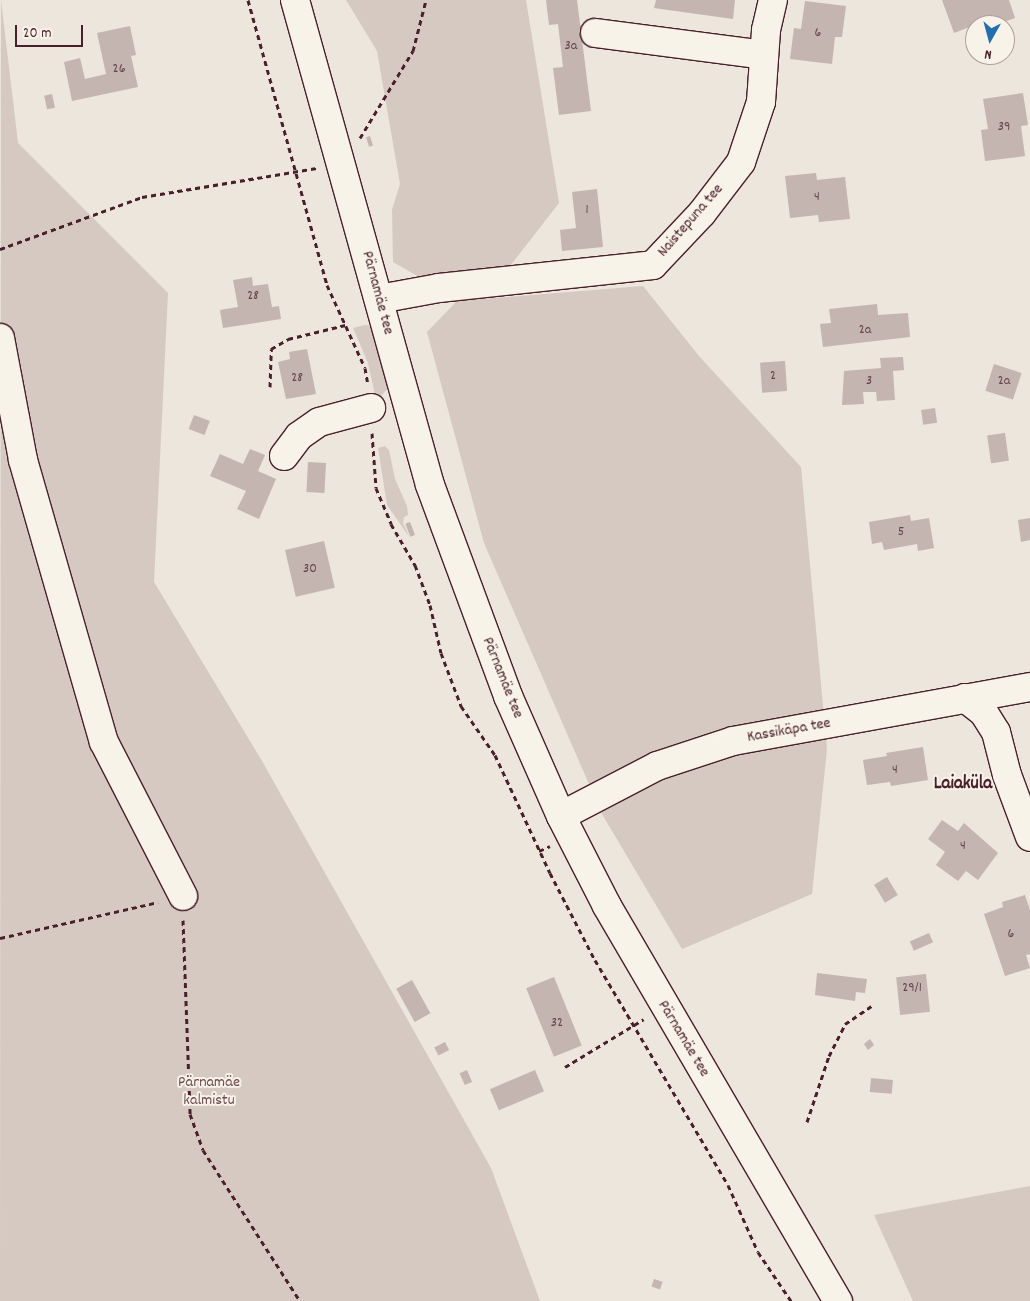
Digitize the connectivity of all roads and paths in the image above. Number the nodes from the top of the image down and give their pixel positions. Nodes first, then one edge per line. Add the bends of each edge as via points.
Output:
1 (295, 0) edge
2 (426, 0) edge
3 (773, 0) edge
4 (594, 33) dead end
5 (764, 55) junction
6 (341, 164) junction
7 (0, 249) edge
8 (380, 299) junction
9 (345, 325) dead end
10 (0, 338) edge
11 (270, 387) dead end
12 (371, 408) dead end
13 (284, 456) dead end
14 (1030, 687) edge
15 (965, 698) junction
16 (561, 816) junction
17 (1030, 837) edge
18 (183, 896) junction
19 (0, 938) edge
20 (664, 1006) junction
21 (872, 1006) dead end
22 (564, 1067) dead end
23 (807, 1122) dead end
24 (300, 1301) edge
25 (838, 1301) edge

1 - 6 main road, Pärnamäe tee
2 - 6 path via 413,50 375,116
3 - 5 main road, Naistepuna tee
4 - 5 main road
5 - 8 main road, Naistepuna tee via 761,102 741,162 702,213 653,265 440,288
6 - 7 path via 142,198
6 - 8 main road, Pärnamäe tee
8 - 16 main road, Pärnamäe tee via 440,517 508,696
9 - 11 path via 288,339 271,349
10 - 18 main road via 23,460 104,742
12 - 13 main road via 319,422 299,436
14 - 15 main road, Kassikäpa tee
15 - 16 main road, Kassikäpa tee via 733,741 657,766
15 - 17 main road via 984,713 996,732 1007,775
16 - 20 main road, Pärnamäe tee
18 - 19 path
18 - 24 path via 190,1114 204,1150
20 - 22 path
20 - 25 main road, Pärnamäe tee
21 - 23 path via 845,1024 828,1056

